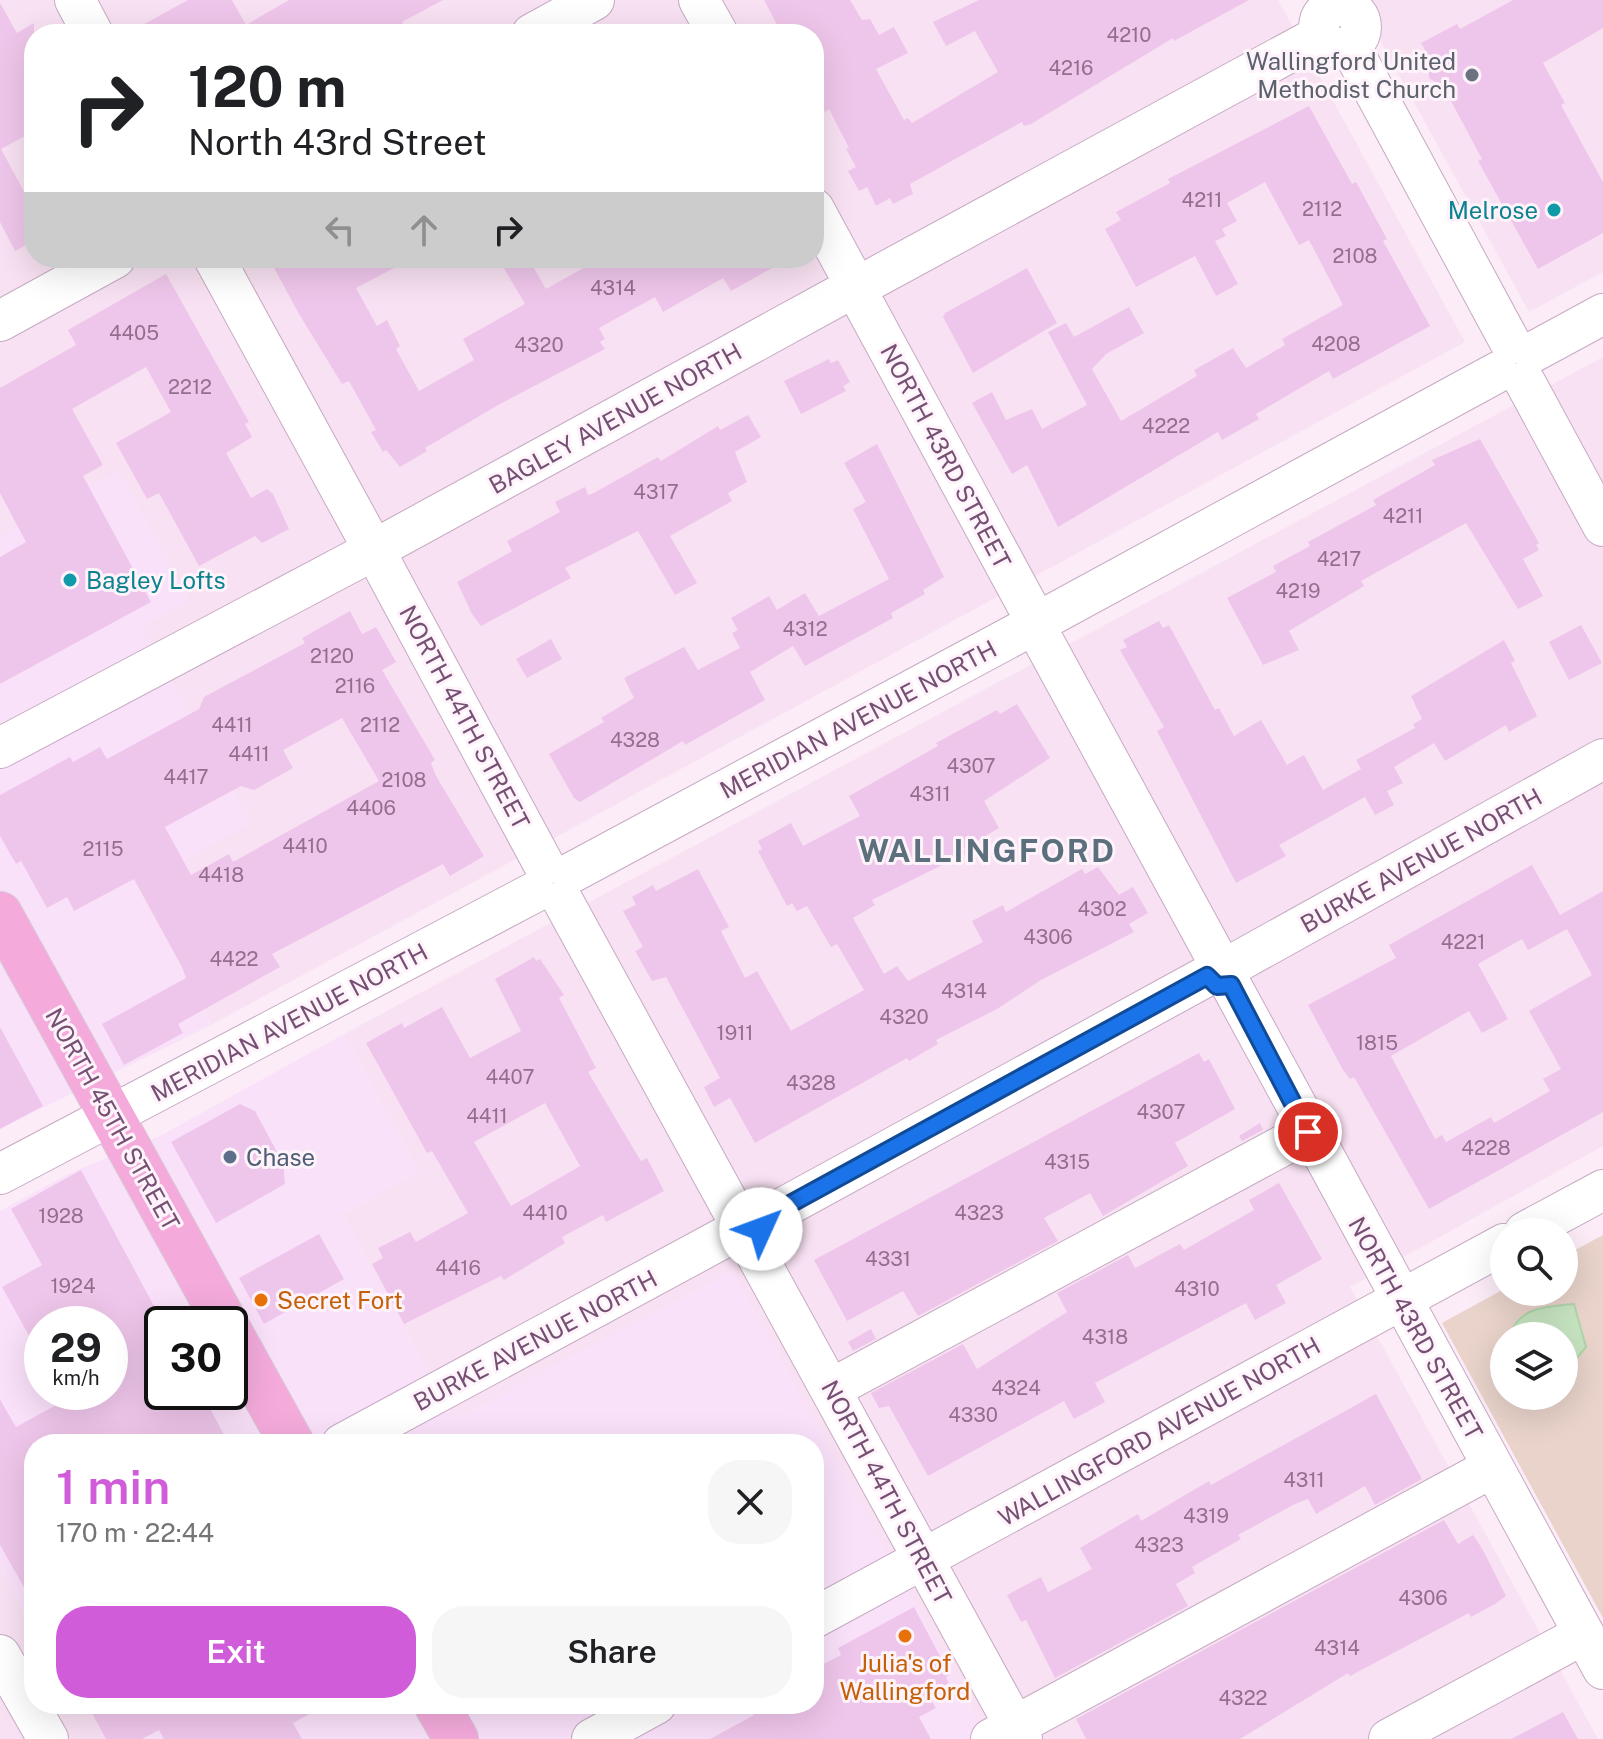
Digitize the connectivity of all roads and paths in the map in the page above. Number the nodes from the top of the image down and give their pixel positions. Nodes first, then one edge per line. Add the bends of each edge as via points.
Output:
1 (75, 0) edge
2 (594, 0) edge
3 (699, 0) edge
4 (1345, 18) edge
5 (88, 24) edge
6 (550, 24) edge
7 (712, 24) edge
8 (824, 228) edge
9 (97, 268) edge
10 (220, 268) edge
11 (856, 288) junction
12 (1603, 314) edge
13 (0, 321) edge
14 (1516, 362) junction
15 (1603, 526) edge
16 (375, 550) junction
17 (1036, 624) junction
18 (0, 748) edge
19 (1603, 759) edge
20 (553, 883) junction
21 (0, 914) edge
22 (1223, 969) junction
23 (110, 1113) junction
24 (1308, 1132) junction
25 (0, 1174) edge
26 (1603, 1190) edge
27 (1551, 1218) edge
28 (743, 1229) junction
29 (1490, 1252) edge
30 (1400, 1300) junction
31 (216, 1306) edge
32 (248, 1365) edge
33 (831, 1389) junction
34 (286, 1434) edge
35 (361, 1434) edge
36 (1493, 1467) junction
37 (923, 1559) junction
38 (824, 1613) edge
39 (1584, 1634) junction
40 (1603, 1669) edge
41 (13, 1680) edge
42 (24, 1699) edge
43 (33, 1714) edge
44 (442, 1714) edge
45 (638, 1714) edge
46 (1009, 1735) edge
47 (48, 1739) edge
48 (456, 1739) edge
49 (592, 1739) edge
50 (1389, 1739) edge

1 - 5 street
2 - 6 street
3 - 7 street
4 - 11 street, BAGLEY AVENUE NORTH
4 - 14 street
8 - 11 street, NORTH 43RD STREET
9 - 13 street
10 - 16 street, NORTH 44TH STREET
11 - 16 street, BAGLEY AVENUE NORTH
11 - 17 street, NORTH 43RD STREET
12 - 14 street, MERIDIAN AVENUE NORTH
14 - 15 street
14 - 17 street, MERIDIAN AVENUE NORTH
16 - 18 street, BAGLEY AVENUE NORTH
16 - 20 street, NORTH 44TH STREET
17 - 20 street, MERIDIAN AVENUE NORTH
17 - 22 street, NORTH 43RD STREET
19 - 22 street, BURKE AVENUE NORTH
20 - 23 street, MERIDIAN AVENUE NORTH via 250,1046
20 - 28 street, NORTH 44TH STREET
21 - 23 main road, NORTH 45TH STREET
22 - 24 street, NORTH 43RD STREET
22 - 28 street, BURKE AVENUE NORTH
23 - 25 street, MERIDIAN AVENUE NORTH
23 - 31 main road, NORTH 45TH STREET
24 - 30 street, NORTH 43RD STREET
24 - 33 street
26 - 27 street
28 - 33 street, NORTH 44TH STREET
28 - 35 street, BURKE AVENUE NORTH
29 - 30 street, WALLINGFORD AVENUE NORTH
30 - 36 street, NORTH 43RD STREET
30 - 37 street, WALLINGFORD AVENUE NORTH
32 - 34 main road
33 - 37 street, NORTH 44TH STREET
36 - 39 street, NORTH 43RD STREET
36 - 46 street
37 - 38 street, WALLINGFORD AVENUE NORTH
37 - 46 street, NORTH 44TH STREET
39 - 40 street, NORTH 43RD STREET
39 - 50 street
41 - 42 street
43 - 47 street
44 - 48 main road
45 - 49 street

